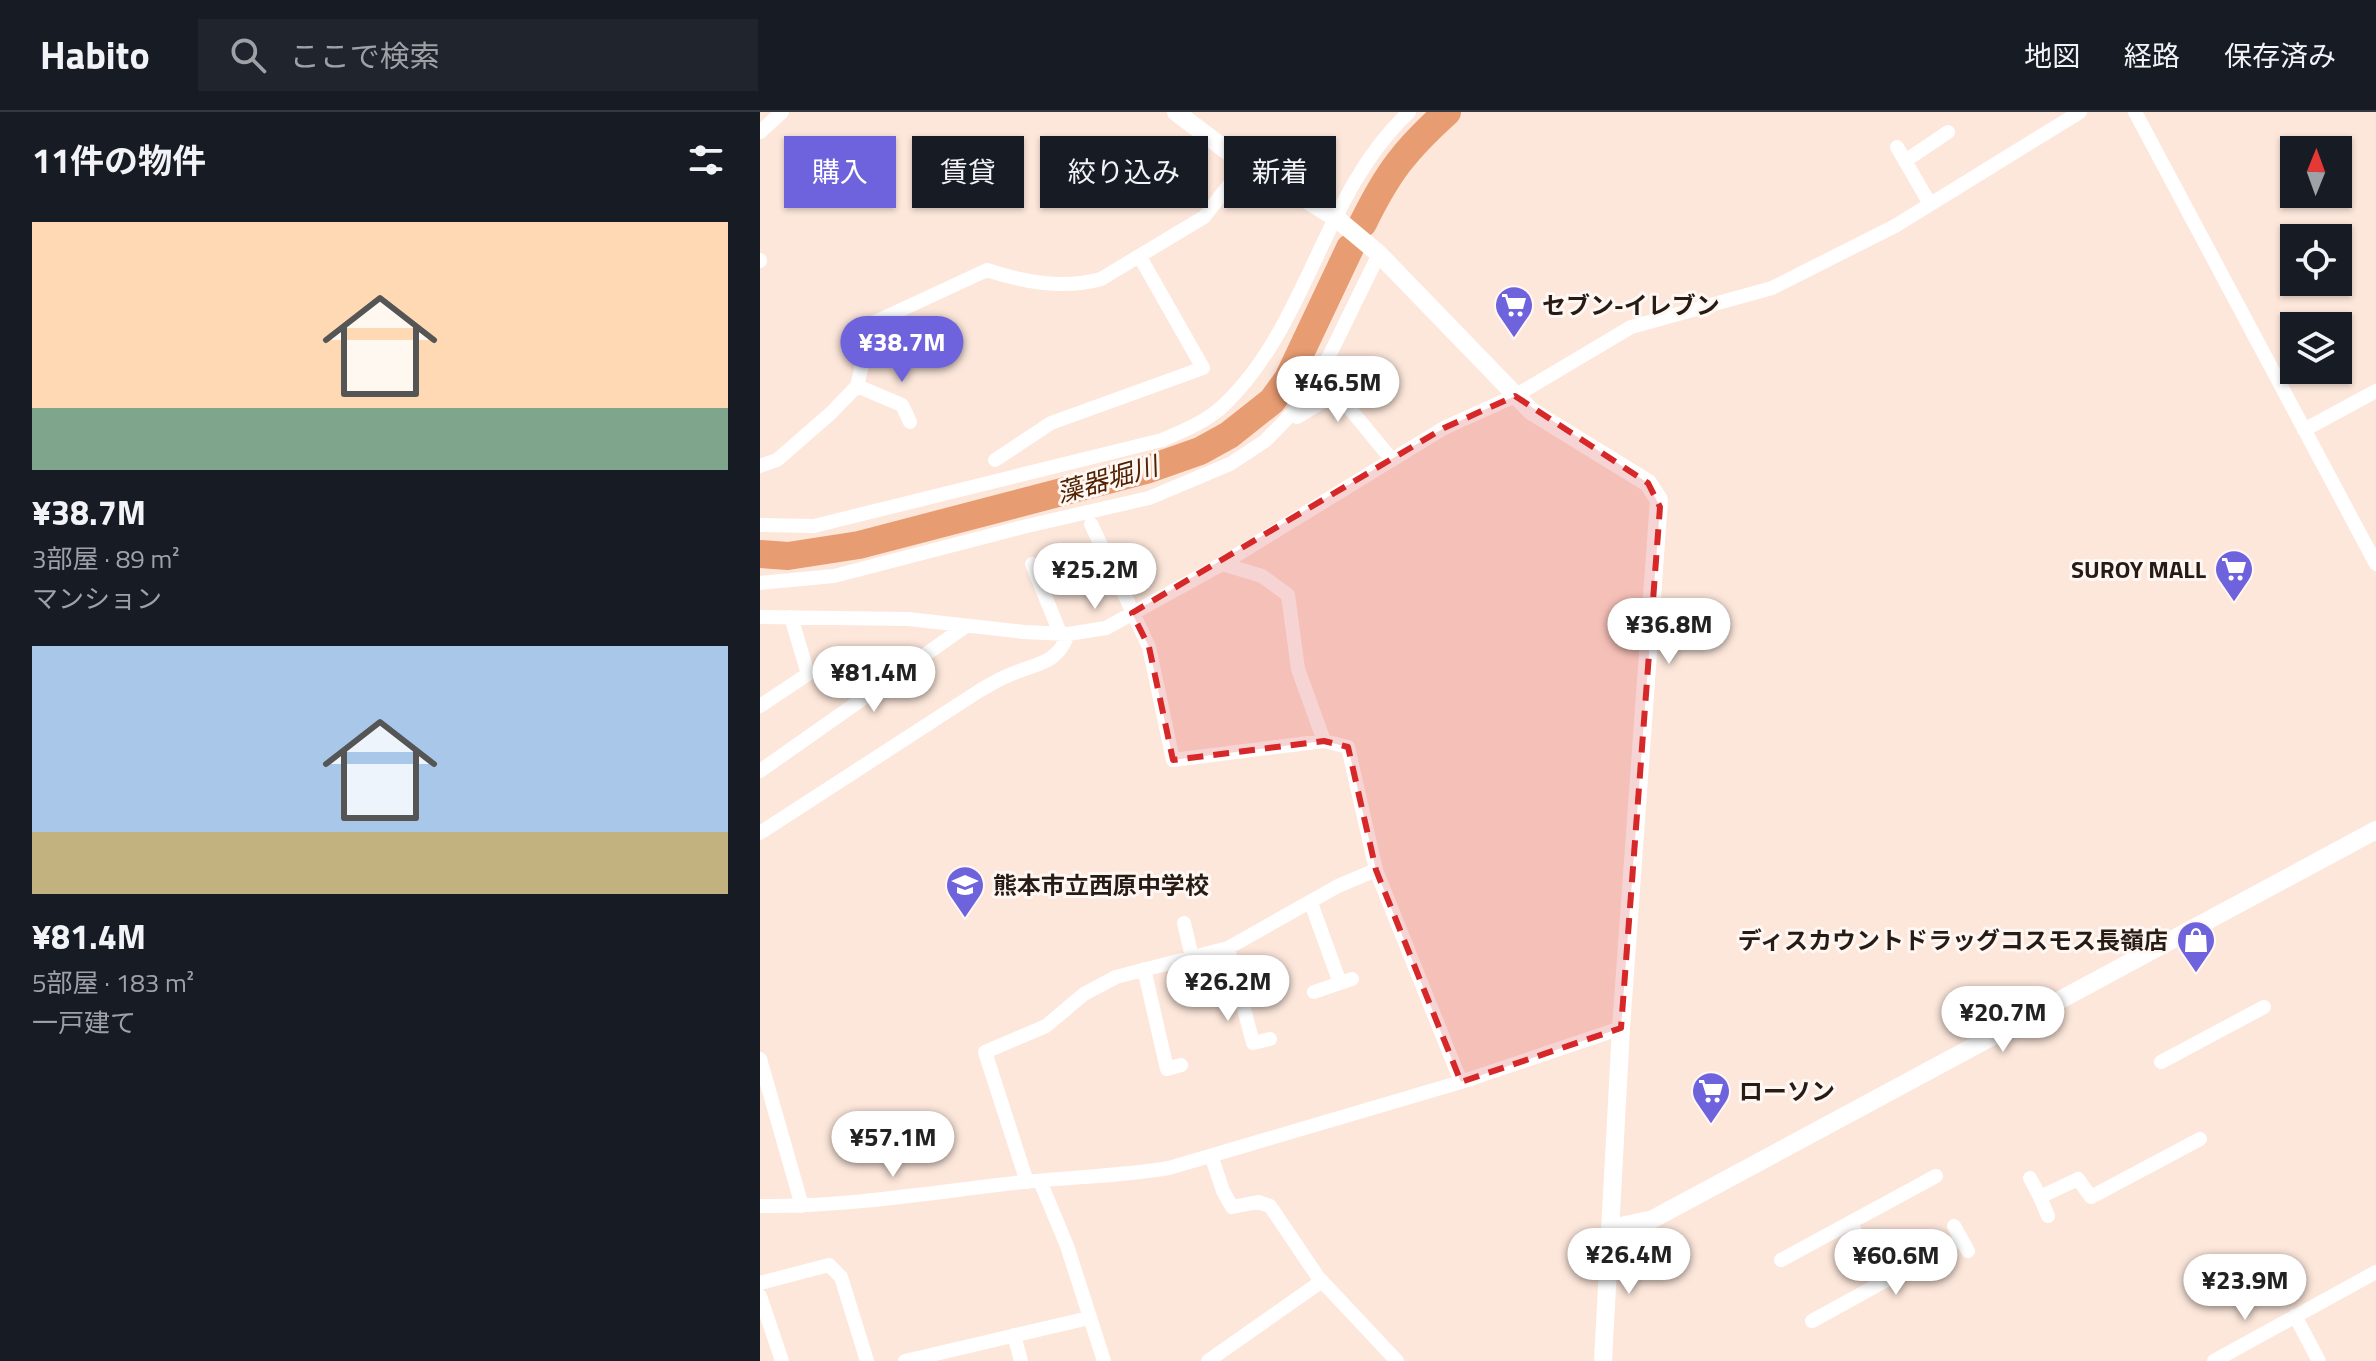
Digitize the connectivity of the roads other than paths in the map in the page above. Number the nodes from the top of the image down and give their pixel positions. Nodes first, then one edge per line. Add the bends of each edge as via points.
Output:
1 (782, 112) edge
2 (1176, 112) edge
3 (1409, 112) edge
4 (2080, 112) edge
5 (2135, 112) edge
6 (760, 132) edge
7 (1948, 132) dead end
8 (1224, 146) edge
9 (1897, 147) dead end
10 (1905, 161) junction
11 (1224, 191) edge
12 (1930, 204) junction
13 (1320, 208) edge
14 (1336, 218) junction
15 (1379, 254) junction
16 (1140, 257) junction
17 (857, 386) junction
18 (2376, 391) edge
19 (1515, 396) junction
20 (910, 422) dead end
21 (1276, 430) junction
22 (2304, 430) junction
23 (995, 460) dead end
24 (1392, 460) junction
25 (760, 466) edge
26 (1091, 524) dead end
27 (760, 525) edge
28 (1032, 564) dead end
29 (1222, 564) junction
30 (2376, 564) edge
31 (760, 583) edge
32 (1132, 613) junction
33 (760, 617) edge
34 (791, 617) junction
35 (966, 626) junction
36 (1064, 633) junction
37 (760, 706) edge
38 (1324, 741) junction
39 (760, 771) edge
40 (763, 826) edge
41 (2376, 830) edge
42 (1376, 870) junction
43 (1311, 903) junction
44 (1184, 923) dead end
45 (1228, 948) junction
46 (1192, 957) junction
47 (1144, 969) junction
48 (1314, 992) dead end
49 (2264, 1007) dead end
50 (1621, 1028) junction
51 (1270, 1039) dead end
52 (760, 1059) edge
53 (2161, 1062) dead end
54 (1168, 1069) dead end
55 (1461, 1082) junction
56 (2200, 1139) dead end
57 (1212, 1158) junction
58 (1936, 1176) dead end
59 (2030, 1178) dead end
60 (1034, 1182) junction
61 (2040, 1197) junction
62 (760, 1206) edge
63 (802, 1206) junction
64 (2048, 1216) dead end
65 (1851, 1222) junction
66 (1612, 1228) junction
67 (1961, 1239) dead end
68 (1864, 1251) dead end
69 (1781, 1260) dead end
70 (2376, 1272) edge
71 (1322, 1281) junction
72 (760, 1283) edge
73 (760, 1296) edge
74 (2295, 1316) junction
75 (1089, 1318) junction
76 (1812, 1321) dead end
77 (1014, 1335) junction
78 (782, 1361) edge
79 (867, 1361) edge
80 (905, 1361) edge
81 (1021, 1361) edge
82 (1104, 1361) edge
83 (1208, 1361) edge
84 (1397, 1361) edge
85 (1603, 1361) edge
86 (2214, 1361) edge
87 (2319, 1361) edge

1 - 6 street
2 - 8 street
3 - 14 street via 1365,163
4 - 12 street
5 - 22 street
7 - 10 street
9 - 10 street
10 - 12 street
11 - 16 street via 1204,217
12 - 19 street via 1772,288 1631,327
13 - 14 street
14 - 15 street
14 - 27 street via 1286,319 1247,379 1223,406 1192,427 1162,440 814,526
15 - 19 street
15 - 21 street via 1310,395
16 - 17 street via 1083,285 977,272 877,321
16 - 23 street via 1203,368 1051,423
17 - 20 street via 902,405
17 - 25 street via 777,460
18 - 22 street
19 - 24 street via 1444,428
19 - 50 street via 1648,483 1659,500
21 - 24 street via 1337,393
21 - 31 street via 1230,464 1149,498 834,576
22 - 30 street
24 - 29 street
26 - 32 street
28 - 36 street
29 - 32 street
29 - 38 street via 1262,576 1288,595 1298,669
32 - 36 street via 1106,628
32 - 38 street via 1149,647 1173,760
33 - 34 street
34 - 35 street via 908,619
34 - 37 street via 808,674
35 - 36 street
35 - 39 street
36 - 40 street via 1063,647 1049,660 979,691
38 - 42 street via 1348,747
41 - 66 street via 1653,1219
42 - 43 street
42 - 55 street
43 - 45 street
43 - 48 street via 1346,981
44 - 46 street
45 - 46 street
45 - 51 street via 1253,1043
46 - 47 street
47 - 54 street
47 - 60 street via 1094,988 1046,1026 985,1052
49 - 53 street
50 - 55 street
50 - 66 street
52 - 63 street
55 - 57 street
56 - 61 street via 2091,1197 2078,1179
57 - 60 street via 1127,1175
57 - 71 street via 1232,1207 1258,1202 1270,1206
58 - 65 street
59 - 61 street
60 - 63 street
60 - 75 street via 1067,1246
61 - 64 street
62 - 63 street
65 - 68 street
65 - 69 street
66 - 85 street
67 - 76 street
70 - 74 street
71 - 83 street via 1269,1328
71 - 84 street
72 - 79 street via 829,1265 841,1277
73 - 78 street
74 - 86 street
74 - 87 street
75 - 77 street
75 - 82 street
77 - 80 street
77 - 81 street

